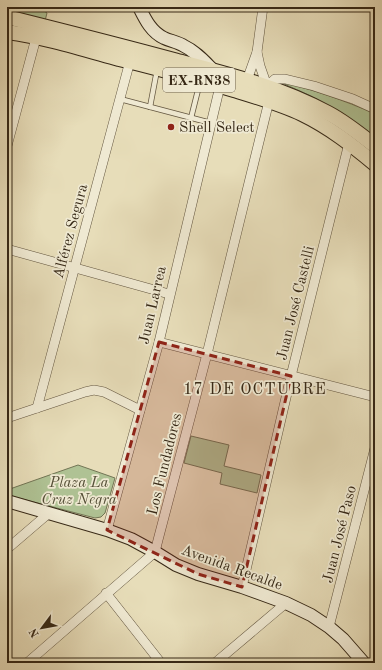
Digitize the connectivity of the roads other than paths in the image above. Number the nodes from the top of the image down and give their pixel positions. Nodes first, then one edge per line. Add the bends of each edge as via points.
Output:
1 (139, 7) edge
2 (263, 7) edge
3 (7, 17) edge
4 (7, 32) edge
5 (36, 38) junction
6 (257, 52) junction
7 (130, 61) junction
8 (158, 69) junction
9 (213, 70) junction
10 (247, 80) junction
11 (200, 81) junction
12 (220, 86) junction
13 (267, 86) junction
14 (120, 99) junction
15 (269, 101) junction
16 (150, 107) junction
17 (375, 109) edge
18 (191, 118) junction
19 (211, 123) junction
20 (348, 143) junction
21 (7, 146) edge
22 (375, 146) edge
23 (375, 164) edge
24 (7, 249) edge
25 (75, 267) junction
26 (169, 294) junction
27 (159, 342) junction
28 (207, 354) junction
29 (291, 376) junction
30 (375, 396) edge
31 (36, 408) junction
32 (140, 410) junction
33 (7, 418) edge
34 (375, 448) edge
35 (7, 501) edge
36 (49, 512) junction
37 (107, 530) junction
38 (7, 549) edge
39 (155, 552) junction
40 (242, 587) junction
41 (106, 593) junction
42 (286, 603) junction
43 (329, 627) junction
44 (27, 663) edge
45 (161, 663) edge
46 (215, 663) edge
47 (364, 663) edge

1 - 9 street via 153,31 198,55
2 - 6 street
3 - 9 main road, EX-RN38
4 - 5 main road, EX-RN38
5 - 7 main road, EX-RN38
5 - 21 street
6 - 10 street
6 - 13 street
7 - 8 main road, EX-RN38
7 - 14 street, Alférez Segura
8 - 11 main road, EX-RN38
8 - 16 lane
9 - 10 main road, EX-RN38
10 - 13 main road, EX-RN38
11 - 12 main road, EX-RN38
11 - 18 lane
12 - 15 main road, EX-RN38
12 - 19 street, Juan Larrea
13 - 17 street via 275,79 285,79 353,99
13 - 22 main road, EX-RN38 via 330,113
14 - 16 lane
14 - 25 street, Alférez Segura
15 - 20 main road, EX-RN38 via 301,114
15 - 28 street, Los Fundadores
16 - 18 lane
18 - 19 lane
19 - 26 street, Juan Larrea
20 - 23 main road, EX-RN38
20 - 29 street, Juan José Castelli
24 - 25 street
25 - 26 street
25 - 31 street, Alférez Segura
26 - 27 street, Juan Larrea
27 - 28 street
27 - 32 street, Juan Larrea
28 - 29 street
28 - 39 street, Los Fundadores
29 - 30 street
29 - 40 street, Juan José Castelli
31 - 32 street via 94,390 104,392
31 - 33 street
32 - 37 street, Juan Larrea
34 - 43 street, Juan José Paso
35 - 36 street, Avenida Recalde
36 - 37 street, Avenida Recalde
36 - 38 street
37 - 39 street, Avenida Recalde
39 - 40 street, Avenida Recalde via 176,565 198,574
39 - 41 street
40 - 42 street, Avenida Recalde
41 - 44 street
41 - 45 street
42 - 43 street, Avenida Recalde via 312,615
42 - 46 street
43 - 47 street, Avenida Recalde

